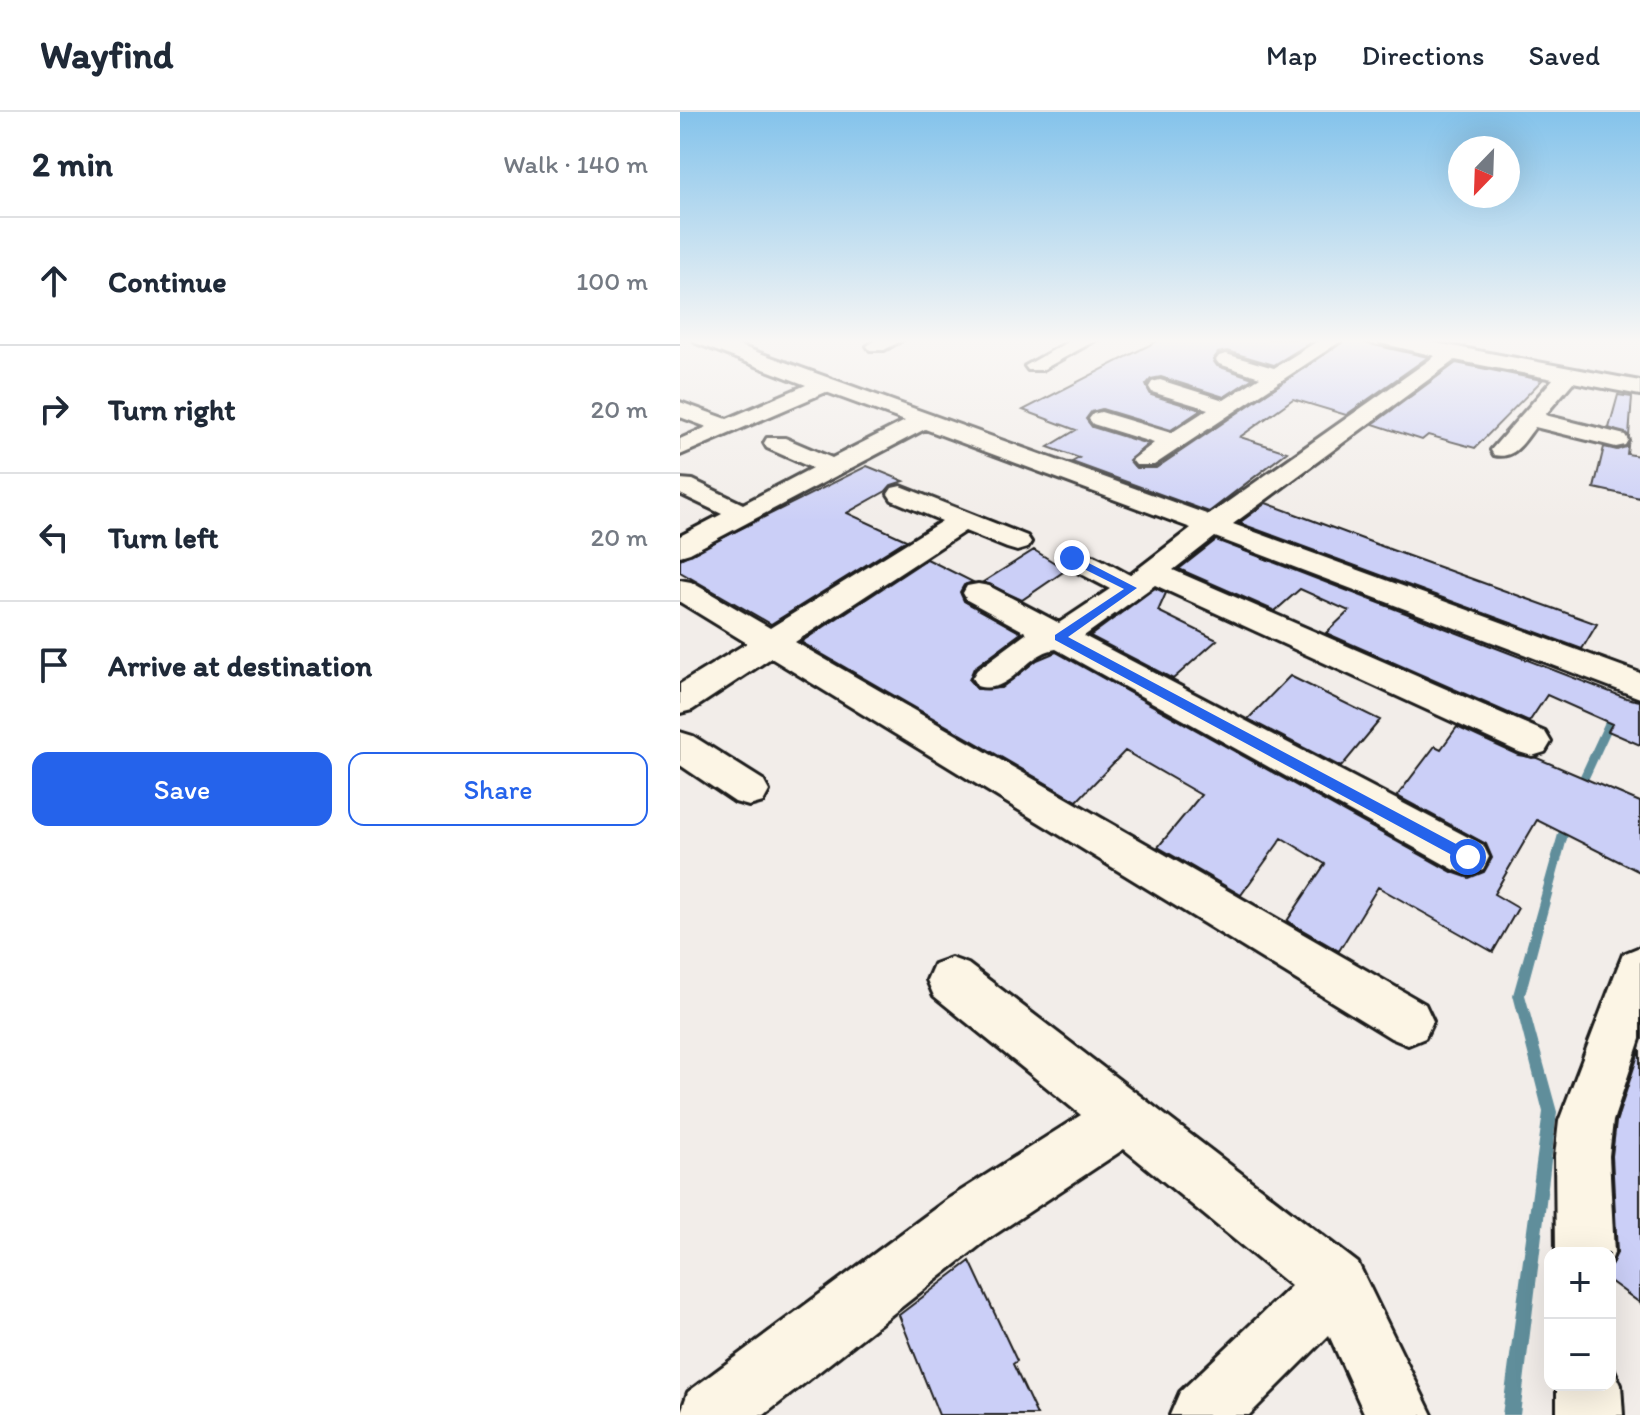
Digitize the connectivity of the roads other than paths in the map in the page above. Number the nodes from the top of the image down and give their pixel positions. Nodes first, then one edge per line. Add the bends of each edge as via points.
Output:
1 (790, 400) edge
2 (869, 400) edge
3 (1201, 400) edge
4 (1236, 400) edge
5 (1387, 400) edge
6 (1547, 400) edge
7 (1224, 407) junction
8 (680, 409) edge
9 (1101, 419) dead end
10 (1531, 419) junction
11 (925, 420) junction
12 (728, 427) junction
13 (1616, 440) dead end
14 (1171, 441) junction
15 (776, 443) dead end
16 (680, 448) edge
17 (1503, 450) dead end
18 (1145, 460) dead end
19 (833, 468) junction
20 (684, 486) dead end
21 (901, 494) dead end
22 (743, 514) junction
23 (963, 520) junction
24 (1212, 526) junction
25 (1017, 542) dead end
26 (680, 547) edge
27 (1072, 558) dead end
28 (1142, 580) junction
29 (680, 589) edge
30 (978, 593) dead end
31 (1059, 638) junction
32 (772, 643) junction
33 (989, 678) dead end
34 (1640, 686) edge
35 (680, 701) edge
36 (1532, 742) dead end
37 (680, 746) edge
38 (749, 791) dead end
39 (1468, 857) dead end
40 (1640, 969) edge
41 (951, 980) dead end
42 (1408, 1021) dead end
43 (1126, 1117) junction
44 (1585, 1247) edge
45 (1337, 1284) junction
46 (1589, 1391) edge
47 (711, 1415) edge
48 (1203, 1415) edge
49 (1399, 1415) edge
50 (1590, 1415) edge

1 - 12 street
2 - 11 street
3 - 7 street
4 - 7 street
5 - 24 street
6 - 10 street
7 - 14 street
8 - 12 street
9 - 14 street
10 - 13 street
10 - 17 street
11 - 19 street
11 - 24 street
12 - 16 street
14 - 18 street
15 - 19 street
19 - 22 street
20 - 22 street
21 - 23 street
22 - 26 street
23 - 25 street
23 - 32 street
24 - 28 street
24 - 34 street
27 - 28 street
28 - 31 street
28 - 36 street
29 - 32 street
30 - 31 street
31 - 33 street via 1035,641
31 - 39 street
32 - 35 street
32 - 42 street
37 - 38 street
40 - 44 street via 1586,1121
41 - 43 street
43 - 45 street
43 - 47 street via 968,1219
45 - 48 street
45 - 49 street
46 - 50 street

